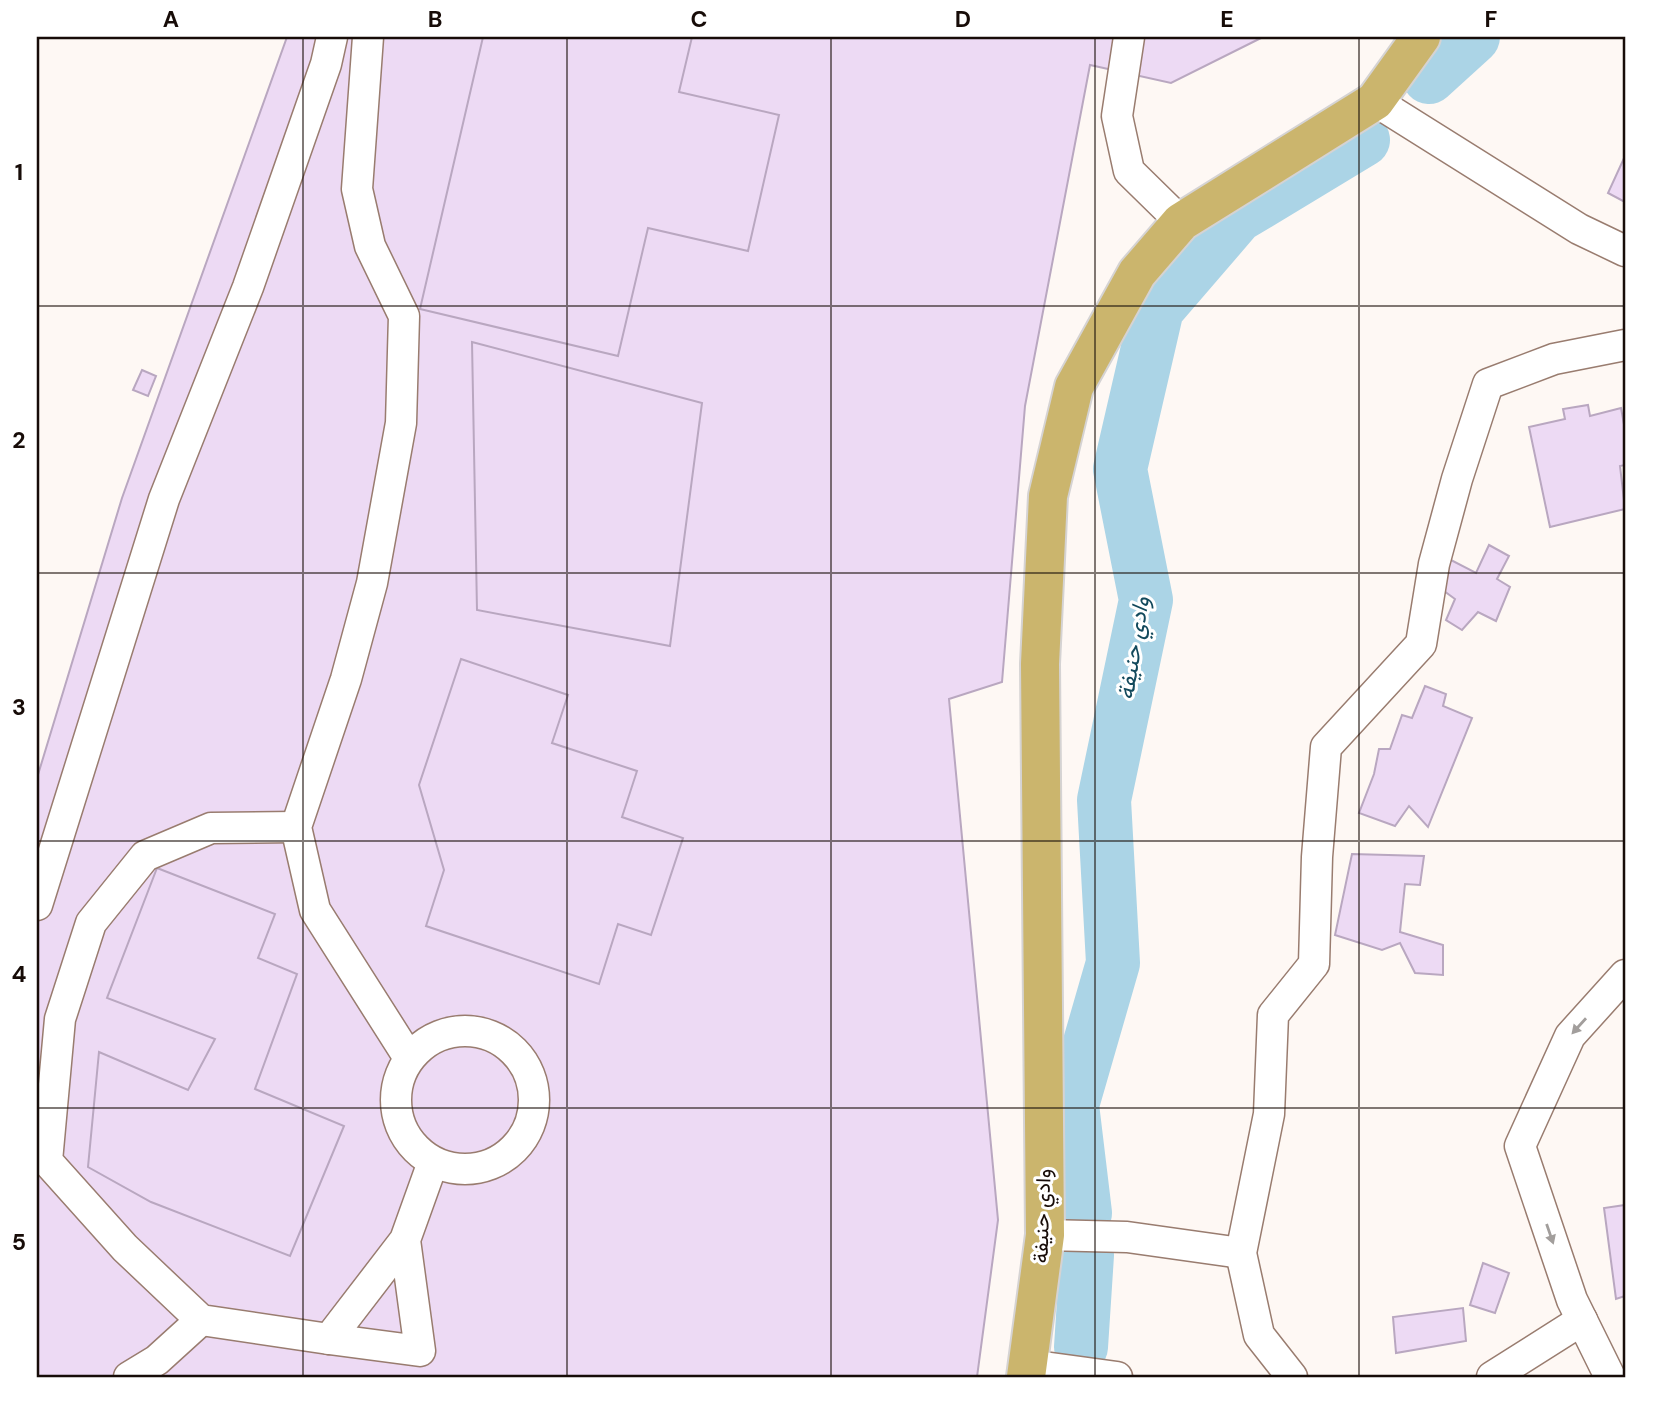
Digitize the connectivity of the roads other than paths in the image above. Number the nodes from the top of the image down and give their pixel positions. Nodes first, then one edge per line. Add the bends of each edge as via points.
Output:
1 (332, 37) edge
2 (368, 37) edge
3 (1129, 37) edge
4 (1421, 37) edge
5 (1376, 101) junction
6 (1181, 222) junction
7 (1625, 251) edge
8 (1625, 345) edge
9 (296, 827) junction
10 (37, 905) edge
11 (1625, 975) edge
12 (409, 1058) junction
13 (433, 1162) junction
14 (1045, 1235) junction
15 (405, 1240) junction
16 (1241, 1253) junction
17 (201, 1320) junction
18 (1582, 1320) junction
19 (329, 1339) junction
20 (1027, 1371) edge
21 (129, 1377) edge
22 (1117, 1377) edge
23 (1292, 1377) edge
24 (1492, 1377) edge
25 (1610, 1377) edge

1 - 10 street via 248,287 164,499
2 - 9 street via 357,189 370,246 404,316 401,423 372,583 346,679
3 - 6 street via 1117,116 1129,171
4 - 5 main road, وادي حنيفة
5 - 6 main road, وادي حنيفة
5 - 7 street via 1579,229
6 - 14 main road, وادي حنيفة via 1138,273 1074,387 1048,496 1040,664
8 - 16 street via 1554,359 1488,384 1434,564 1421,644 1326,747 1314,964 1273,1015 1269,1114
9 - 12 street via 315,910
9 - 17 street via 211,828 145,856 91,923 60,1019 47,1161 125,1248
11 -> 18 street via 1570,1036 1520,1146
12 - 13 street via 398,1079 395,1103 400,1127 413,1148
12 - 13 street via 425,1042 446,1032 491,1035 510,1046 533,1085 528,1130 507,1155 477,1170
13 - 15 street
14 - 16 street via 1127,1237
14 - 20 main road, وادي حنيفة
15 - 19 street
15 - 19 street via 420,1351
16 - 23 street via 1259,1335
17 - 19 street
17 - 21 street
18 - 24 street
18 - 25 street
20 - 22 street

